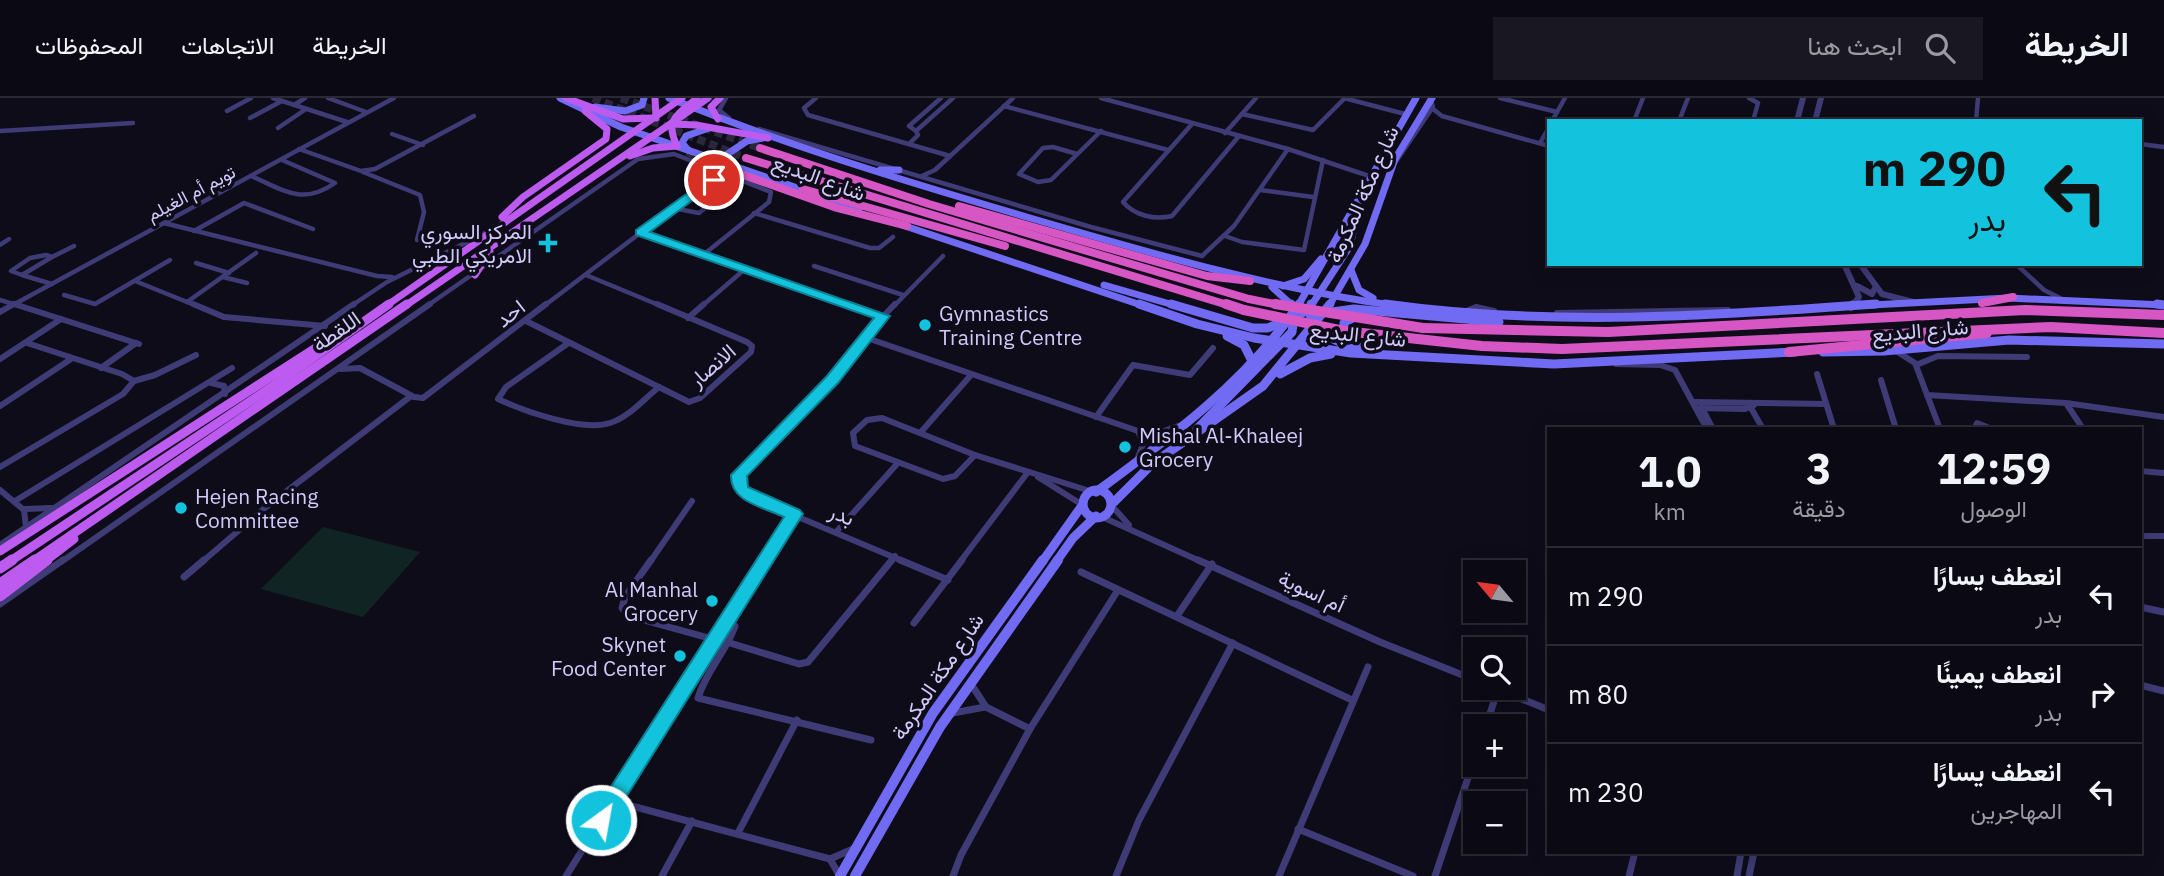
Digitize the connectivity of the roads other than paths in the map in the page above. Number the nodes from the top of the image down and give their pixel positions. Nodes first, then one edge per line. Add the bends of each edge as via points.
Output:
1 (251, 98) edge
2 (273, 98) edge
3 (305, 98) edge
4 (328, 98) edge
5 (394, 98) edge
6 (560, 98) edge
7 (566, 98) edge
8 (644, 98) edge
9 (656, 98) edge
10 (669, 98) edge
11 (697, 98) edge
12 (708, 98) edge
13 (723, 98) edge
14 (816, 98) edge
15 (941, 98) edge
16 (953, 98) edge
17 (1013, 98) edge
18 (1101, 98) edge
19 (1256, 98) edge
20 (1344, 98) edge
21 (1416, 98) edge
22 (1500, 98) edge
23 (1565, 98) edge
24 (1643, 98) edge
25 (1688, 98) edge
26 (1749, 98) edge
27 (1803, 98) edge
28 (1821, 98) edge
29 (1978, 98) edge
30 (1432, 99) edge
31 (1507, 99) edge
32 (282, 101) junction
33 (685, 103) edge
34 (294, 105) junction
35 (1004, 106) junction
36 (306, 109) junction
37 (588, 109) junction
38 (1433, 109) junction
39 (227, 111) dead end
40 (366, 112) junction
41 (1557, 112) junction
42 (677, 113) junction
43 (1242, 114) junction
44 (1405, 114) junction
45 (474, 116) dead end
46 (1442, 116) junction
47 (656, 117) junction
48 (250, 118) dead end
49 (718, 118) junction
50 (1553, 119) edge
51 (1635, 119) edge
52 (1680, 119) edge
53 (1754, 119) edge
54 (1798, 119) edge
55 (1816, 119) edge
56 (1976, 119) edge
57 (1423, 120) junction
58 (347, 122) junction
59 (133, 123) dead end
60 (670, 124) junction
61 (1192, 124) junction
62 (653, 126) junction
63 (278, 128) dead end
64 (718, 128) junction
65 (0, 131) edge
66 (916, 131) junction
67 (1101, 131) junction
68 (1547, 131) edge
69 (635, 132) junction
70 (1225, 133) junction
71 (392, 134) dead end
72 (647, 136) junction
73 (1239, 136) junction
74 (768, 138) junction
75 (802, 140) junction
76 (909, 144) junction
77 (1540, 144) junction
78 (2142, 144) edge
79 (422, 146) junction
80 (677, 146) junction
81 (1547, 146) edge
82 (760, 148) tunnel mouth
83 (2164, 148) edge
84 (299, 149) junction
85 (1288, 149) junction
86 (688, 150) junction
87 (1168, 150) junction
88 (809, 151) junction
89 (654, 154) joint
90 (1077, 154) junction
91 (950, 156) junction
92 (747, 158) tunnel mouth
93 (282, 160) junction
94 (1323, 160) junction
95 (726, 162) junction
96 (614, 163) junction
97 (1373, 168) junction
98 (1354, 169) junction
99 (867, 170) junction
100 (899, 170) junction
101 (935, 170) junction
102 (361, 171) junction
103 (732, 171) tunnel mouth
104 (251, 176) junction
105 (920, 176) junction
106 (1369, 176) junction
107 (933, 180) junction
108 (803, 189) junction
109 (1259, 190) junction
110 (1313, 197) junction
111 (1359, 203) junction
112 (929, 204) junction
113 (1021, 206) junction
114 (1000, 207) junction
115 (672, 208) junction
116 (754, 213) junction
117 (164, 223) junction
118 (907, 226) junction
119 (496, 227) junction
120 (1091, 228) junction
121 (313, 229) dead end
122 (194, 231) junction
123 (641, 233) junction
124 (893, 236) dead end
125 (1225, 236) junction
126 (1104, 237) junction
127 (9, 239) dead end
128 (417, 240) dead end
129 (1339, 240) junction
130 (0, 245) edge
131 (74, 246) dead end
132 (492, 247) junction
133 (1038, 249) junction
134 (256, 253) dead end
135 (703, 255) junction
136 (943, 256) dead end
137 (52, 257) junction
138 (170, 260) dead end
139 (471, 261) junction
140 (196, 264) dead end
141 (1845, 266) edge
142 (1861, 266) edge
143 (2019, 266) edge
144 (814, 267) dead end
145 (745, 269) junction
146 (1351, 270) junction
147 (226, 275) junction
148 (475, 275) junction
149 (586, 275) junction
150 (21, 276) junction
151 (377, 276) junction
152 (401, 277) junction
153 (30, 279) junction
154 (1071, 279) junction
155 (135, 281) junction
156 (1250, 281) junction
157 (247, 283) dead end
158 (52, 284) junction
159 (1266, 284) junction
160 (1855, 284) junction
161 (1279, 286) junction
162 (379, 288) junction
163 (1875, 288) junction
164 (42, 289) junction
165 (1307, 291) junction
166 (1319, 293) junction
167 (64, 295) dead end
168 (903, 295) junction
169 (2013, 297) junction
170 (1334, 298) junction
171 (2060, 298) junction
172 (0, 300) edge
173 (187, 302) junction
174 (1919, 303) junction
175 (14, 304) junction
176 (2164, 305) edge
177 (1402, 306) junction
178 (1852, 307) junction
179 (1310, 310) junction
180 (0, 312) edge
181 (1160, 312) junction
182 (1385, 312) junction
183 (1456, 313) junction
184 (1294, 314) junction
185 (1747, 314) junction
186 (1929, 314) junction
187 (2164, 315) edge
188 (883, 316) junction
189 (1321, 316) junction
190 (1626, 317) junction
191 (688, 318) junction
192 (61, 319) junction
193 (365, 320) junction
194 (526, 321) junction
195 (1312, 322) junction
196 (325, 326) junction
197 (305, 327) junction
198 (1294, 327) junction
199 (1253, 328) junction
200 (1996, 329) junction
201 (2164, 332) edge
202 (312, 336) junction
203 (864, 337) junction
204 (1272, 338) junction
205 (1284, 343) junction
206 (27, 344) junction
207 (568, 344) junction
208 (2164, 344) edge
209 (1299, 345) junction
210 (1213, 348) dead end
211 (1913, 348) junction
212 (1984, 349) junction
213 (1893, 350) junction
214 (1788, 352) junction
215 (1351, 353) junction
216 (196, 355) dead end
217 (357, 356) junction
218 (1381, 356) junction
219 (1689, 356) junction
220 (1405, 357) junction
221 (2027, 357) dead end
222 (0, 359) edge
223 (71, 359) junction
224 (1252, 361) junction
225 (1599, 362) junction
226 (1915, 364) junction
227 (101, 368) junction
228 (232, 368) dead end
229 (359, 368) junction
230 (336, 370) junction
231 (1817, 374) dead end
232 (971, 375) junction
233 (219, 376) junction
234 (1881, 380) dead end
235 (132, 384) junction
236 (206, 384) junction
237 (223, 384) junction
238 (241, 384) junction
239 (659, 387) junction
240 (1262, 388) junction
241 (225, 394) junction
242 (1927, 395) junction
243 (411, 396) junction
244 (2066, 403) junction
245 (1825, 404) junction
246 (1698, 405) junction
247 (0, 406) edge
248 (1753, 406) junction
249 (1096, 416) junction
250 (2164, 417) edge
251 (1185, 423) junction
252 (1706, 427) edge
253 (1712, 427) edge
254 (1762, 427) edge
255 (1833, 427) edge
256 (1895, 427) edge
257 (1939, 427) edge
258 (2082, 427) edge
259 (1138, 431) junction
260 (921, 432) junction
261 (1158, 433) junction
262 (1192, 436) junction
263 (1143, 444) junction
264 (975, 455) junction
265 (1137, 460) junction
266 (897, 464) junction
267 (0, 467) edge
268 (2142, 471) edge
269 (1031, 473) junction
270 (2164, 473) edge
271 (102, 485) junction
272 (0, 489) edge
273 (1095, 492) junction
274 (15, 501) junction
275 (692, 501) dead end
276 (63, 503) junction
277 (1114, 505) junction
278 (1081, 506) junction
279 (25, 509) junction
280 (794, 514) junction
281 (1098, 516) junction
282 (94, 519) junction
283 (26, 527) junction
284 (1136, 530) junction
285 (836, 531) junction
286 (2142, 536) edge
287 (2164, 536) edge
288 (0, 545) edge
289 (0, 551) edge
290 (895, 556) junction
291 (1212, 564) junction
292 (0, 568) edge
293 (1081, 572) dead end
294 (184, 577) dead end
295 (948, 580) junction
296 (0, 584) edge
297 (1118, 590) junction
298 (0, 596) edge
299 (0, 604) edge
300 (2142, 607) edge
301 (2164, 612) edge
302 (1177, 617) junction
303 (726, 622) junction
304 (914, 623) dead end
305 (716, 640) junction
306 (730, 643) junction
307 (1233, 643) junction
308 (1368, 667) dead end
309 (1463, 675) edge
310 (971, 681) junction
311 (2142, 686) edge
312 (2164, 691) edge
313 (1352, 700) junction
314 (1525, 700) edge
315 (985, 707) junction
316 (1547, 709) edge
317 (948, 715) junction
318 (797, 720) junction
319 (1030, 729) junction
320 (871, 740) dead end
321 (1468, 777) edge
322 (613, 801) junction
323 (692, 821) junction
324 (1298, 829) junction
325 (738, 833) junction
326 (855, 848) junction
327 (1634, 854) edge
328 (1741, 854) edge
329 (1754, 854) edge
330 (830, 859) junction
331 (566, 876) edge
332 (662, 876) edge
333 (840, 876) edge
334 (855, 876) edge
335 (953, 876) edge
336 (1115, 876) edge
337 (1279, 876) edge
338 (1413, 876) edge
339 (1435, 876) edge
340 (1629, 876) edge
341 (1737, 876) edge
342 (1749, 876) edge

1 - 39 street
2 - 32 street
3 - 34 street
4 - 40 street
5 - 40 street, تويم أم الغيلم
6 - 37 main road, شارع البديع
7 - 37 main road
8 - 37 main road via 642,105 631,110
9 - 47 main road
10 - 33 main road, شارع البديع
11 - 33 main road
12 - 33 main road
13 - 49 main road via 711,107
13 - 75 street, شارع البديع via 721,114
14 - 76 street via 804,108 808,116
15 - 66 street via 909,126
16 - 66 street
17 - 35 street
18 - 61 street
19 - 43 street
20 - 43 street via 1313,130
20 - 44 street
21 - 44 main road, شارع مكة المكرمة
22 - 31 street
23 - 41 street
24 - 51 street
25 - 52 street
26 - 53 street via 1758,103
27 - 54 street
28 - 55 street
29 - 56 street
30 - 38 street
30 - 57 main road, شارع مكة المكرمة
31 - 41 street
32 - 34 street
32 - 48 street
33 - 42 main road
33 - 47 main road, اللقطة
33 - 49 main road, شارع البديع
33 - 60 main road, اللقطة
34 - 36 street
35 - 67 street
35 - 91 street
36 - 58 street
36 - 63 street
37 - 47 main road via 631,120
37 - 69 main road, شارع البديع
37 - 119 main road via 607,129 606,139 523,197
38 - 46 street
38 - 57 street
40 - 58 street, تويم أم الغيلم
41 - 50 street
42 - 47 main road
42 - 60 main road
43 - 70 street
44 - 97 main road, شارع مكة المكرمة
45 - 79 street
46 - 57 street
46 - 77 street
47 - 62 main road
47 - 69 main road, اللقطة
49 - 74 main road, شارع البديع
57 - 146 main road, شارع مكة المكرمة via 1391,167
58 - 84 street, تويم أم الغيلم
59 - 65 street
60 - 62 main road
60 - 64 main road
60 - 72 main road, اللقطة
60 - 80 main road
61 - 70 street
61 - 87 street
62 - 69 main road
62 - 72 main road
64 - 74 main road
64 - 86 main road via 688,134 682,143
66 - 76 street via 918,136
67 - 87 street
67 - 90 street
68 - 77 street
69 - 72 main road, شارع البديع
69 - 119 main road, اللقطة
70 - 73 street
71 - 79 street
72 - 80 main road, شارع البديع
72 - 96 main road, اللقطة
72 - 139 main road via 488,244
73 - 85 street
73 - 87 street via 1172,216 1162,219 1126,207 1123,202
74 - 88 main road, شارع البديع
74 - 95 main road via 745,142 726,155
75 - 88 main road
75 - 100 street, شارع البديع
76 - 91 street
77 - 81 street
78 - 83 street
79 - 102 street via 381,167
80 - 86 main road, شارع البديع
80 - 96 main road via 652,148
82 - 112 highway, شارع البديع
84 - 93 street, تويم أم الغيلم
84 - 102 street
85 - 94 street
85 - 109 street
86 - 95 main road, شارع البديع
88 - 99 main road, شارع البديع
89 - 116 street, شارع البديع via 677,155 769,190 769,201
89 - 148 street, اللقطة via 635,161
90 - 90 street via 1048,181 1019,174 1043,148
91 - 101 street
92 - 133 highway, شارع البديع
93 - 104 street, تويم أم الغيلم
93 - 104 street via 335,183 304,198
94 - 98 street
94 - 110 street
95 - 108 main road, شارع البديع
96 - 132 main road, اللقطة
97 - 98 street
97 - 106 main road, شارع مكة المكرمة
98 - 106 street
99 - 100 main road
99 - 114 main road, شارع البديع
100 - 105 street, شارع البديع
101 - 105 street
101 - 107 street
102 - 128 street via 420,195 424,212
103 - 118 highway via 837,208
104 - 117 street, تويم أم الغيلم
105 - 107 street, شارع البديع
106 - 111 main road, شارع مكة المكرمة
107 - 113 street, شارع البديع
108 - 118 main road, شارع البديع
108 - 133 highway via 987,242
109 - 110 street
109 - 125 street
110 - 125 street via 1304,250
111 - 129 main road, شارع مكة المكرمة
111 - 166 main road via 1350,243
112 - 156 highway via 972,209 1207,276
112 - 186 highway, شارع البديع, bridge via 1249,299 1423,328 1624,333
113 - 114 main road
113 - 120 street, شارع البديع
114 - 126 main road, شارع البديع
115 - 115 street, احد via 711,180 735,185 699,213
115 - 123 street, احد
116 - 124 street via 870,248 879,248
116 - 135 street
117 - 122 street
117 - 158 street, تويم أم الغيلم
118 - 154 main road, شارع البديع
119 - 152 street, اللقطة via 452,246
119 - 193 main road, اللقطة
120 - 125 street, شارع البديع via 1195,255 1210,253
120 - 126 main road
121 - 122 street via 244,203
122 - 151 street
123 - 135 street
123 - 149 street, احد
126 - 156 main road, شارع البديع
127 - 130 street
129 - 161 main road via 1304,279
129 - 165 main road, شارع مكة المكرمة
131 - 137 street
132 - 139 main road, اللقطة
132 - 148 main road
133 - 200 highway, شارع البديع, bridge via 1244,310 1319,327 1420,341 1612,348
134 - 147 street
135 - 145 street
136 - 168 street, بدر
137 - 150 street
137 - 150 street via 37,255 12,271
138 - 155 street
139 - 282 main road, اللقطة
140 - 147 street
141 - 160 street
142 - 163 street
143 - 171 street via 2044,290
144 - 168 street
145 - 188 street
145 - 191 street
146 - 170 main road, شارع مكة المكرمة
146 - 177 main road via 1359,290
147 - 157 street
147 - 173 street
148 - 217 street, اللقطة
149 - 191 street, الانصار
149 - 194 street, احد
150 - 153 street
151 - 152 street
151 - 162 street
152 - 162 street, اللقطة
153 - 158 street
153 - 164 street
154 - 181 main road, شارع البديع
154 - 199 main road
155 - 167 street via 92,304
155 - 173 street
156 - 159 main road, شارع البديع
156 - 199 main road via 1273,291 1281,308 1275,319
158 - 164 street, تويم أم الغيلم
159 - 161 main road, شارع البديع
159 - 184 main road via 1285,296
160 - 163 street via 1867,293 1874,293
160 - 178 street via 1859,297
161 - 165 main road, شارع البديع
162 - 196 street, اللقطة
163 - 174 street
164 - 175 street, تويم أم الغيلم
165 - 166 main road, شارع البديع
165 - 184 main road, شارع مكة المكرمة
166 - 170 main road, شارع البديع
166 - 179 main road
168 - 188 street, بدر
169 - 171 main road, شارع البديع
169 - 174 main road, شارع البديع
169 - 186 highway via 1940,308
170 - 177 main road, شارع البديع
170 - 179 main road
170 - 189 main road, شارع مكة المكرمة
171 - 176 main road, شارع البديع
172 - 175 street
173 - 197 street via 223,317
174 - 178 main road, شارع البديع
175 - 180 street, تويم أم الغيلم
175 - 192 street
177 - 183 main road, شارع البديع
178 - 185 main road, شارع البديع
179 - 184 main road
179 - 195 main road
181 - 204 main road, شارع البديع via 1215,329
181 - 224 main road via 1237,339
182 - 189 main road via 1354,309
182 - 190 main road via 1511,323 1581,324
182 - 220 main road via 1349,318 1342,329 1344,336 1358,347
183 - 185 street, شارع البديع via 1476,307 1550,313 1724,310
183 - 190 main road, شارع البديع via 1545,319
184 - 198 main road
184 - 199 main road via 1268,328
184 - 204 main road, شارع مكة المكرمة
185 - 190 main road, شارع البديع
186 - 187 highway, شارع البديع via 2076,309
188 - 203 street, بدر
189 - 195 main road, شارع مكة المكرمة
191 - 239 street, الانصار via 747,342 752,349 697,400 685,401
192 - 206 street
192 - 227 street via 138,344
193 - 271 main road via 307,352
193 - 292 main road, اللقطة via 239,410
194 - 207 street, الانصار
194 - 243 street, احد via 428,395
195 - 198 main road
195 - 209 main road, شارع مكة المكرمة
195 - 218 main road via 1340,344
196 - 197 street
196 - 202 street, اللقطة
197 - 202 street
198 - 204 main road
198 - 205 main road
200 - 201 highway, شارع البديع
200 - 214 highway via 1973,337
202 - 238 street, اللقطة
203 - 232 street
203 - 280 street, بدر via 832,379 739,475 743,491
204 - 205 main road, شارع البديع
204 - 224 main road, شارع مكة المكرمة
205 - 209 main road, شارع البديع
205 - 262 main road
206 - 222 street
206 - 223 street
207 - 239 street, الانصار
207 - 239 street via 506,387 498,399 599,426
208 - 212 main road, شارع البديع via 2085,339
209 - 215 main road, شارع البديع
209 - 240 main road, شارع مكة المكرمة
210 - 249 street via 1190,375 1141,364 1129,367
211 - 212 main road, شارع البديع via 1970,343
211 - 213 main road, شارع البديع
211 - 226 street
212 - 221 street
212 - 226 street via 1931,356
213 - 214 main road, شارع البديع
213 - 226 street
214 - 219 main road, شارع البديع
215 - 218 main road, شارع البديع
215 - 240 main road via 1320,355 1301,362
216 - 235 street
217 - 229 street
217 - 230 street, اللقطة
218 - 220 main road, شارع البديع
219 - 225 main road, شارع البديع
219 - 246 street via 1681,369
220 - 225 main road, شارع البديع
223 - 227 street
223 - 247 street
224 - 251 main road, شارع مكة المكرمة
225 - 246 street via 1672,368
226 - 242 street
227 - 235 street
228 - 233 street
229 - 230 street
229 - 243 street
230 - 299 street, اللقطة
231 - 245 street
232 - 249 street
232 - 260 street
233 - 236 street
233 - 237 street
234 - 256 street
235 - 267 street
236 - 237 street
236 - 274 street
237 - 238 street
237 - 241 street
238 - 241 street, اللقطة
240 - 262 main road, شارع مكة المكرمة via 1223,419
241 - 276 street, اللقطة
242 - 244 street
242 - 257 street
243 - 294 street, احد via 266,507
244 - 250 street
244 - 258 street
245 - 248 street
245 - 255 street
246 - 248 street
246 - 252 street
246 - 253 street
248 - 254 street
249 - 259 street
251 - 261 street
251 - 265 main road, شارع مكة المكرمة
259 - 261 street
259 - 263 street
260 - 264 street
260 - 266 street via 876,418 853,433 855,446
261 - 263 street
262 - 277 main road, شارع مكة المكرمة via 1136,477
263 - 265 street
264 - 266 street via 949,479
264 - 269 street
265 - 273 main road, شارع مكة المكرمة
266 - 285 street
268 - 270 street
269 - 273 street
269 - 278 street via 1068,492
269 - 295 street
271 - 276 main road
271 - 289 main road
272 - 274 street
273 - 277 main road via 1108,494
273 - 278 main road via 1084,496
274 - 279 street
275 - 305 street via 625,597 622,608 629,616
276 - 279 street
276 - 283 street, اللقطة
277 - 281 main road
277 - 284 street, أم اسوية
278 - 281 main road via 1087,514
278 - 326 main road, شارع مكة المكرمة via 933,713
279 - 283 street
280 - 285 street, بدر
280 - 303 street
281 - 284 street, أم اسوية
281 - 310 main road, شارع مكة المكرمة via 1073,538
282 - 296 main road, اللقطة
282 - 298 main road via 57,554
283 - 288 street, اللقطة
284 - 291 street, أم اسوية
285 - 290 street, بدر
286 - 287 street
290 - 295 street, بدر
290 - 306 street via 808,662 799,664
291 - 302 street
291 - 309 street, أم اسوية
293 - 297 street
295 - 304 street
297 - 302 street
297 - 319 street
300 - 301 street
302 - 307 street
303 - 305 street
303 - 306 street via 735,626
305 - 322 street
306 - 318 street via 702,678 698,698
307 - 313 street
307 - 336 street via 1139,820
308 - 313 street
310 - 315 street via 975,698
310 - 317 main road, شارع مكة المكرمة
311 - 312 street
313 - 324 street
314 - 316 street
315 - 317 street
315 - 319 street
317 - 334 main road, شارع مكة المكرمة
318 - 320 street
318 - 325 street
319 - 335 street
321 - 339 street
322 - 323 street
322 - 331 street
323 - 325 street
323 - 332 street
324 - 337 street
324 - 338 street
325 - 330 street
326 - 330 street
326 - 333 main road, شارع مكة المكرمة
327 - 340 street
328 - 341 street
329 - 342 street
330 - 333 street

